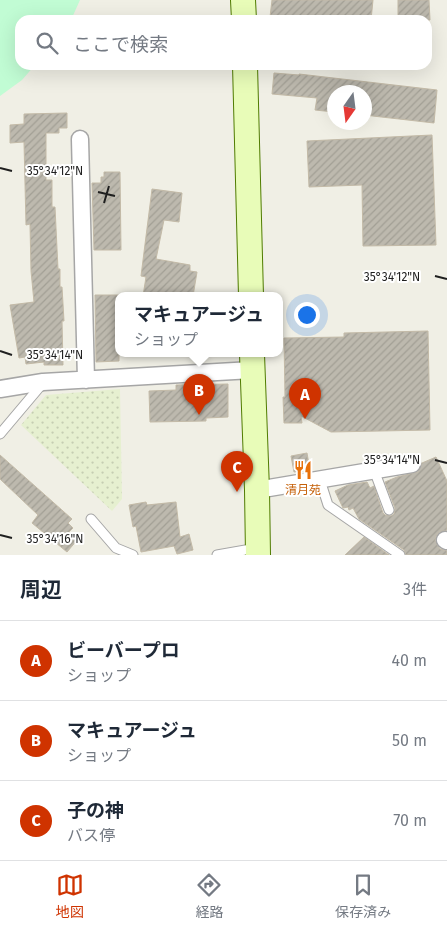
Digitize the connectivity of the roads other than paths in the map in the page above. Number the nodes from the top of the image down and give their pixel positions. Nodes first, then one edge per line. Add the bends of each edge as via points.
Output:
1 (243, 0) edge
2 (244, 15) edge
3 (245, 70) edge
4 (80, 139) dead end
5 (250, 292) edge
6 (252, 362) edge
7 (86, 380) junction
8 (44, 382) junction
9 (0, 389) edge
10 (0, 434) edge
11 (412, 464) dead end
12 (374, 470) junction
13 (320, 480) junction
14 (257, 490) junction
15 (389, 510) dead end
16 (91, 519) dead end
17 (258, 552) edge
18 (133, 555) edge
19 (217, 555) edge
20 (400, 555) edge

1 - 2 street
3 - 5 street
4 - 7 street
6 - 7 street
6 - 14 street
7 - 8 street
8 - 9 street
8 - 10 lane
11 - 12 street
12 - 13 street
12 - 15 lane
13 - 14 street
13 - 20 lane via 328,504
14 - 17 street
16 - 18 lane via 116,548
17 - 19 lane

